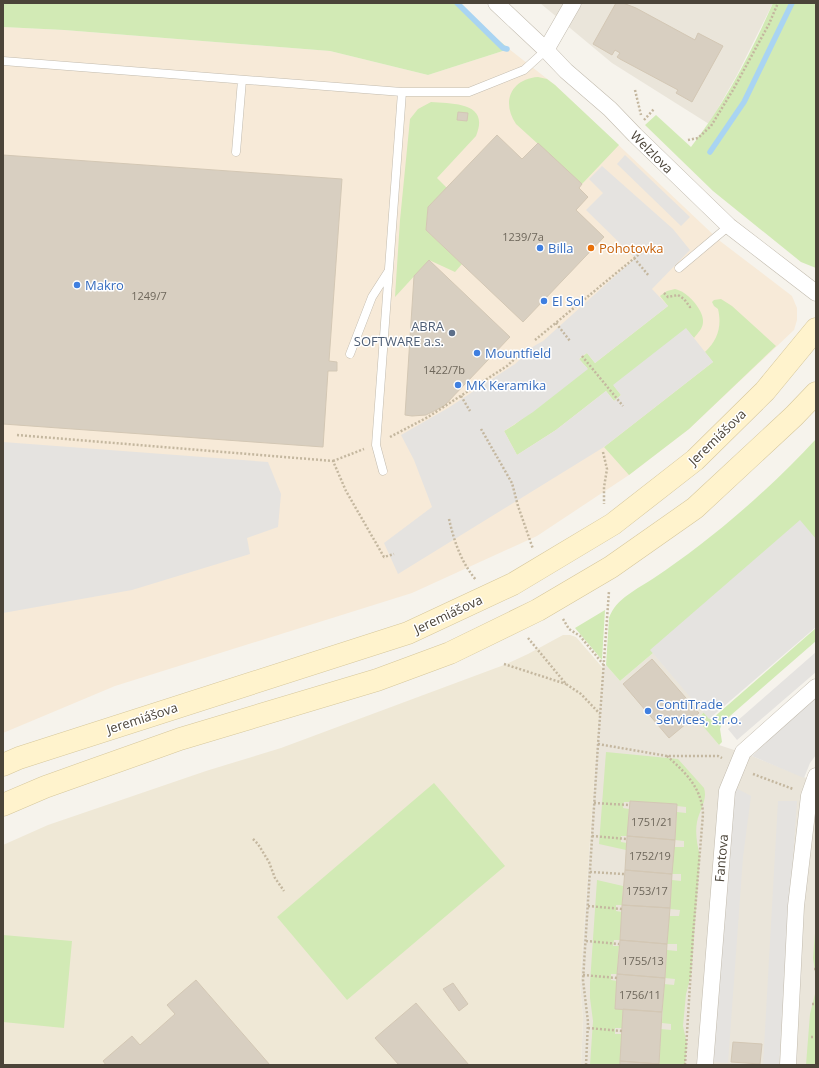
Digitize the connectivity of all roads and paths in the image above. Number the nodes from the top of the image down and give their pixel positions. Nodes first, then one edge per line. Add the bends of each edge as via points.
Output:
1 (496, 3) edge
2 (573, 3) edge
3 (778, 3) edge
4 (546, 50) junction
5 (3, 62) edge
6 (242, 80) junction
7 (635, 90) dead end
8 (402, 92) junction
9 (654, 109) dead end
10 (688, 140) dead end
11 (236, 152) dead end
12 (729, 226) junction
13 (643, 251) dead end
14 (634, 258) junction
15 (679, 268) dead end
16 (389, 271) junction
17 (649, 276) dead end
18 (664, 293) dead end
19 (816, 293) edge
20 (692, 306) dead end
21 (556, 323) junction
22 (816, 329) edge
23 (535, 340) dead end
24 (570, 340) dead end
25 (521, 353) dead end
26 (350, 354) dead end
27 (582, 356) dead end
28 (816, 393) edge
29 (461, 396) junction
30 (623, 406) dead end
31 (470, 411) dead end
32 (481, 429) dead end
33 (17, 435) dead end
34 (376, 445) junction
35 (603, 452) dead end
36 (333, 461) junction
37 (383, 471) dead end
38 (604, 504) dead end
39 (449, 520) dead end
40 (534, 550) dead end
41 (394, 554) dead end
42 (476, 580) dead end
43 (609, 587) dead end
44 (561, 616) dead end
45 (526, 635) dead end
46 (504, 664) dead end
47 (604, 664) junction
48 (566, 684) junction
49 (816, 687) edge
50 (600, 714) junction
51 (598, 744) junction
52 (667, 756) junction
53 (3, 765) edge
54 (737, 766) junction
55 (816, 776) edge
56 (810, 796) junction
57 (594, 803) junction
58 (3, 805) edge
59 (629, 805) dead end
60 (592, 836) junction
61 (253, 839) dead end
62 (627, 839) dead end
63 (590, 872) junction
64 (624, 874) dead end
65 (284, 891) dead end
66 (588, 906) junction
67 (622, 909) dead end
68 (586, 941) junction
69 (620, 944) dead end
70 (584, 976) junction
71 (617, 978) dead end
72 (588, 1028) junction
73 (622, 1030) dead end
74 (811, 1037) dead end
75 (816, 1037) edge
76 (586, 1065) edge
77 (685, 1065) edge
78 (705, 1065) edge
79 (788, 1065) edge

1 - 4 street, Welzlova
2 - 4 street
3 - 10 path via 769,24 711,126 698,138
4 - 8 lane via 524,70 469,92
4 - 12 street, Welzlova
5 - 6 lane
6 - 8 lane
6 - 11 lane
7 - 9 path via 642,121
8 - 16 lane
12 - 15 lane
12 - 19 street, Welzlova
13 - 14 path
14 - 17 path
14 - 21 path
16 - 26 lane via 372,297
16 - 34 lane
18 - 20 path via 668,297 678,295 690,307
21 - 23 path
21 - 24 path
22 - 53 main road, Jeremiášova via 765,391 695,460 613,524 513,584 408,633
25 - 29 path via 507,366
27 - 30 path
28 - 58 main road via 695,508 611,567 538,610 450,652 377,680 180,739
29 - 31 path
29 - 34 path via 428,418
32 - 40 path via 512,483
33 - 36 path
34 - 36 path
34 - 37 lane
35 - 38 path via 606,469
36 - 41 path via 346,491 384,557
39 - 42 path via 454,541 468,570
43 - 47 path
44 - 47 path via 569,629 580,636
45 - 48 path
46 - 48 path
47 - 50 path
48 - 50 path via 581,694
49 - 54 street, Fantova via 743,752
50 - 51 path
51 - 52 path
51 - 57 path
52 - 54 path via 718,756
52 - 77 path via 684,772 703,803
54 - 56 path
54 - 78 street, Fantova via 727,791
55 - 56 street
56 - 79 street via 796,906
57 - 59 path
57 - 60 path
60 - 62 path
60 - 63 path
61 - 65 path
63 - 64 path
63 - 66 path
66 - 67 path
66 - 68 path
68 - 69 path
68 - 70 path
70 - 71 path
70 - 72 path
72 - 73 path
72 - 76 path
74 - 75 path

